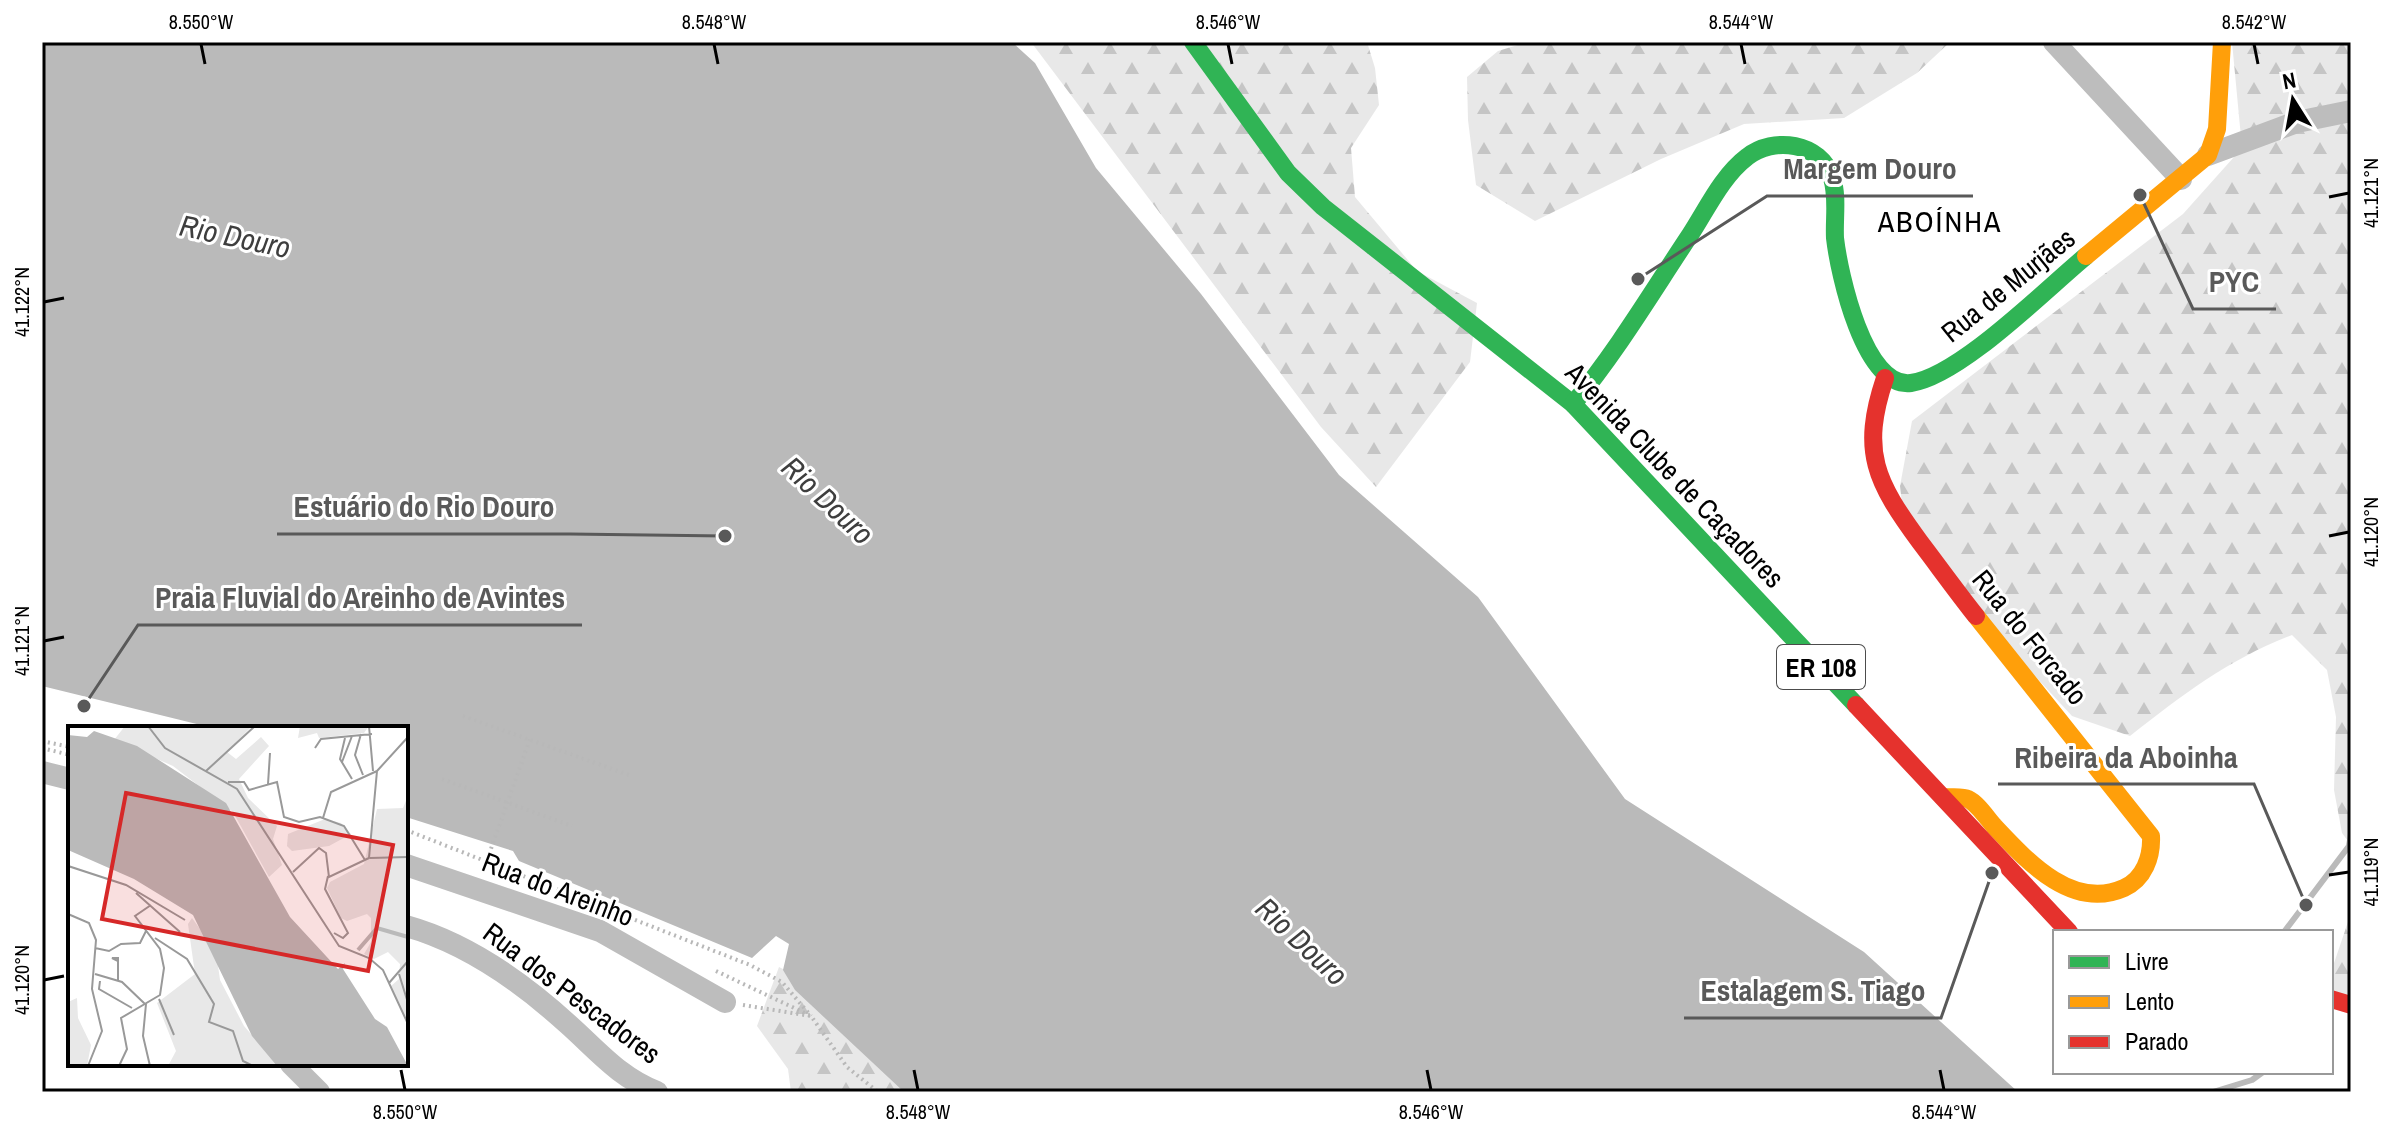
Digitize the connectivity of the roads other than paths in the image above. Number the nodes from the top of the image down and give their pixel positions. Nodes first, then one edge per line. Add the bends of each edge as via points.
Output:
1 (1193, 42) edge
2 (2054, 42) edge
3 (2222, 42) edge
4 (2351, 111) edge
5 (2208, 155) junction
6 (2181, 179) junction
7 (1885, 378) junction
8 (1573, 404) junction
9 (42, 772) edge
10 (68, 778) edge
11 (1943, 797) junction
12 (408, 866) edge
13 (408, 927) edge
14 (2067, 930) edge
15 (725, 1002) road end
16 (293, 1066) edge
17 (319, 1092) edge
18 (657, 1092) edge

1 - 8 main road, Avenida Clube de Caçadores / ER 108 via 1288,173 1323,207
2 - 6 street
3 - 5 main road via 2217,129
4 - 5 street via 2297,122
5 - 6 main road, Rua de Murjães
6 - 7 main road, Rua de Murjães via 1958,363 1917,382
7 - 8 main road via 1870,360 1836,249 1834,178 1821,160 1782,143 1763,145 1733,169 1602,369
7 - 11 main road, Rua do Forcado via 1875,408 1873,448 1885,494 2151,836 2153,854 2137,880 2119,893 2070,891 2051,880 1968,799
8 - 11 main road, Avenida Clube de Caçadores / ER 108
9 - 10 street
11 - 14 main road, Avenida Clube de Caçadores / ER 108
12 - 15 street, Rua do Areinho via 600,931
13 - 18 street, Rua dos Pescadores via 469,950 567,1023 616,1071
16 - 17 street

